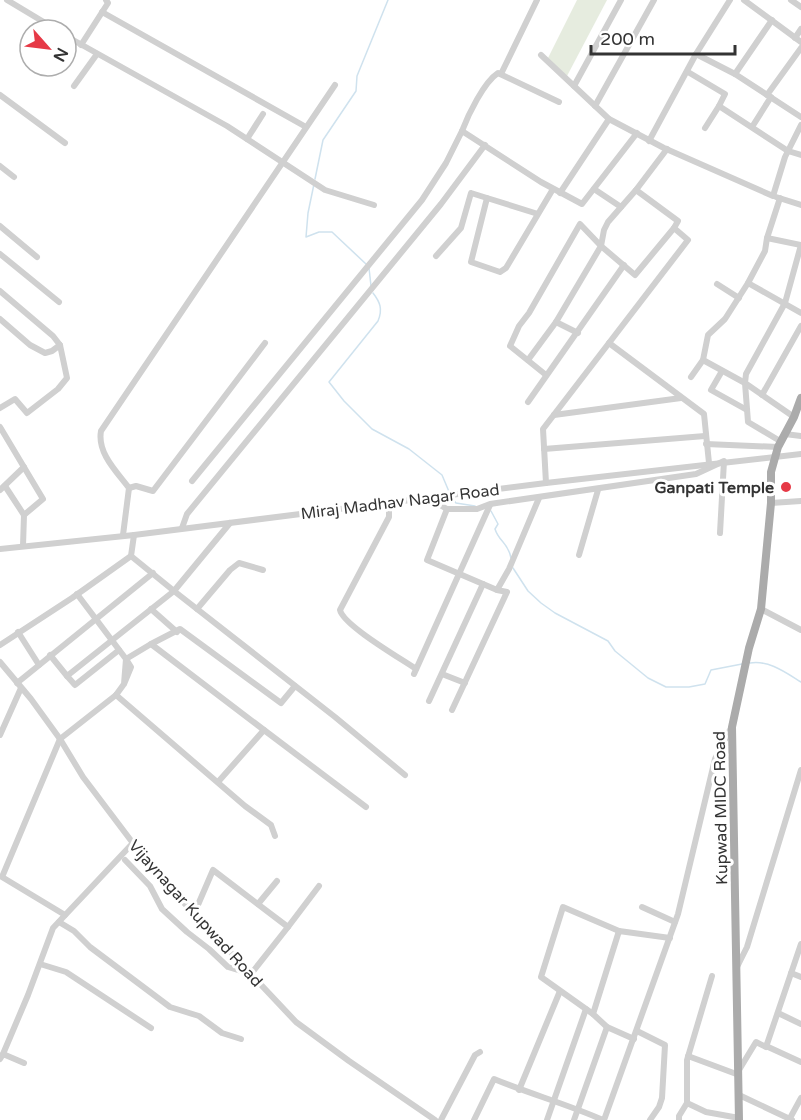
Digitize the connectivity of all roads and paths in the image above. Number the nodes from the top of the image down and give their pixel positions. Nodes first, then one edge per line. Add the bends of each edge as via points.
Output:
1 (8, 0) edge
2 (106, 0) edge
3 (537, 0) edge
4 (621, 0) edge
5 (654, 0) edge
6 (730, 0) edge
7 (744, 0) edge
8 (791, 0) edge
9 (801, 7) edge
10 (102, 12) junction
11 (37, 18) edge
12 (772, 20) junction
13 (801, 29) edge
14 (798, 40) edge
15 (78, 43) edge
16 (81, 45) junction
17 (801, 48) edge
18 (97, 54) junction
19 (696, 54) junction
20 (541, 55) dead end
21 (688, 72) junction
22 (501, 74) junction
23 (735, 74) junction
24 (335, 85) dead end
25 (74, 86) dead end
26 (574, 86) junction
27 (0, 95) edge
28 (769, 96) junction
29 (559, 102) dead end
30 (719, 105) junction
31 (595, 106) junction
32 (263, 114) dead end
33 (801, 117) edge
34 (609, 119) junction
35 (801, 126) edge
36 (306, 127) junction
37 (752, 127) junction
38 (705, 128) dead end
39 (462, 130) junction
40 (637, 134) junction
41 (247, 139) junction
42 (650, 141) junction
43 (65, 143) dead end
44 (485, 145) junction
45 (667, 149) junction
46 (788, 151) junction
47 (801, 155) edge
48 (282, 161) junction
49 (0, 166) edge
50 (14, 177) dead end
51 (553, 189) junction
52 (594, 189) junction
53 (636, 190) junction
54 (560, 193) junction
55 (776, 197) junction
56 (487, 198) junction
57 (374, 205) dead end
58 (801, 205) edge
59 (621, 207) junction
60 (538, 214) junction
61 (0, 226) edge
62 (674, 228) junction
63 (767, 238) junction
64 (801, 245) edge
65 (601, 246) junction
66 (0, 254) edge
67 (436, 256) dead end
68 (37, 257) dead end
69 (624, 265) junction
70 (748, 283) junction
71 (717, 284) dead end
72 (0, 291) edge
73 (739, 298) junction
74 (59, 302) dead end
75 (785, 303) junction
76 (801, 313) edge
77 (0, 319) edge
78 (556, 322) junction
79 (801, 326) edge
80 (578, 333) junction
81 (264, 343) dead end
82 (609, 343) junction
83 (60, 345) junction
84 (528, 360) junction
85 (703, 360) junction
86 (722, 371) junction
87 (546, 375) junction
88 (692, 377) dead end
89 (745, 383) junction
90 (762, 394) junction
91 (681, 398) junction
92 (801, 398) edge
93 (528, 402) dead end
94 (0, 408) edge
95 (747, 410) junction
96 (554, 415) junction
97 (794, 417) junction
98 (0, 427) edge
99 (705, 436) junction
100 (801, 436) edge
101 (781, 440) junction
102 (706, 444) junction
103 (544, 449) junction
104 (801, 454) edge
105 (776, 457) junction
106 (724, 461) junction
107 (709, 463) junction
108 (24, 467) junction
109 (192, 482) dead end
110 (546, 483) junction
111 (2, 488) edge
112 (129, 488) junction
113 (598, 490) junction
114 (429, 498) junction
115 (539, 498) junction
116 (801, 501) edge
117 (389, 503) junction
118 (771, 503) junction
119 (490, 504) junction
120 (447, 509) junction
121 (24, 515) junction
122 (231, 522) junction
123 (182, 528) junction
124 (720, 533) dead end
125 (123, 534) junction
126 (134, 535) junction
127 (23, 546) junction
128 (0, 549) edge
129 (579, 555) dead end
130 (131, 556) junction
131 (263, 570) dead end
132 (153, 573) junction
133 (457, 574) junction
134 (483, 584) junction
135 (497, 590) junction
136 (174, 591) junction
137 (77, 594) junction
138 (151, 609) junction
139 (197, 609) junction
140 (761, 609) junction
141 (97, 619) junction
142 (801, 630) edge
143 (18, 632) junction
144 (177, 632) junction
145 (112, 640) junction
146 (151, 644) junction
147 (0, 645) edge
148 (119, 650) junction
149 (50, 655) junction
150 (126, 659) junction
151 (0, 662) edge
152 (39, 665) junction
153 (442, 674) junction
154 (67, 676) junction
155 (465, 683) junction
156 (19, 685) junction
157 (295, 686) junction
158 (116, 695) junction
159 (429, 701) dead end
160 (452, 710) dead end
161 (732, 727) junction
162 (264, 730) junction
163 (0, 735) edge
164 (60, 739) junction
165 (801, 770) edge
166 (405, 775) dead end
167 (218, 783) junction
168 (366, 807) dead end
169 (275, 836) dead end
170 (132, 844) junction
171 (125, 860) dead end
172 (277, 881) dead end
173 (318, 886) dead end
174 (258, 904) junction
175 (642, 907) dead end
176 (195, 914) junction
177 (65, 915) junction
178 (59, 922) junction
179 (675, 922) junction
180 (288, 927) junction
181 (619, 931) junction
182 (670, 938) junction
183 (801, 944) edge
184 (40, 964) junction
185 (736, 970) junction
186 (791, 973) junction
187 (251, 974) junction
188 (712, 976) dead end
189 (801, 977) edge
190 (560, 991) junction
191 (586, 1009) junction
192 (778, 1013) junction
193 (593, 1014) junction
194 (801, 1024) edge
195 (607, 1027) junction
196 (151, 1028) dead end
197 (637, 1031) junction
198 (634, 1038) junction
199 (241, 1039) dead end
200 (766, 1046) junction
201 (480, 1052) dead end
202 (2, 1056) edge
203 (688, 1056) junction
204 (801, 1062) edge
205 (24, 1063) dead end
206 (739, 1073) junction
207 (519, 1090) junction
208 (739, 1095) junction
209 (801, 1098) edge
210 (554, 1101) junction
211 (687, 1103) junction
212 (578, 1108) junction
213 (739, 1119) edge
214 (435, 1120) edge
215 (441, 1120) edge
216 (474, 1120) edge
217 (547, 1120) edge
218 (574, 1120) edge
219 (603, 1120) edge
220 (650, 1120) edge
221 (679, 1120) edge
222 (790, 1120) edge

1 - 11 street
2 - 10 street
3 - 22 street
4 - 26 street
5 - 31 street
6 - 19 street
7 - 12 street
8 - 9 street
10 - 16 street
10 - 36 street
12 - 14 street
12 - 23 street
13 - 14 street
15 - 16 street
16 - 18 street
17 - 28 street
18 - 25 street
18 - 41 street
19 - 21 street
19 - 23 street
20 - 26 street
21 - 30 street via 725,94
21 - 42 street
22 - 29 street
22 - 39 street via 492,77
23 - 28 street
24 - 36 street
26 - 31 street
27 - 43 street
28 - 33 street
28 - 37 street
30 - 37 street
30 - 38 street
31 - 34 street
32 - 41 street
34 - 40 street
34 - 54 street
35 - 46 street
36 - 48 street
37 - 46 street
39 - 44 street
39 - 109 street via 422,200
40 - 42 street
40 - 52 street
41 - 48 street
42 - 45 street
44 - 51 street
44 - 123 street via 187,514
45 - 53 street
45 - 55 street
46 - 47 street
46 - 55 street
48 - 57 street via 325,189
48 - 112 street via 101,430 108,461
49 - 50 street
51 - 54 street
51 - 60 street
52 - 54 street via 582,204
52 - 59 street
53 - 59 street
53 - 62 street via 678,221
55 - 58 street
55 - 63 street
56 - 60 street
56 - 60 street via 471,262 490,269 500,272 506,268
56 - 67 street via 471,193 461,228
59 - 65 street via 608,222
61 - 68 street
62 - 69 street via 635,275
62 - 82 street via 688,240
63 - 64 street
63 - 70 street via 765,251
64 - 75 street
65 - 69 street
65 - 78 street
65 - 84 street via 580,224 510,346
66 - 74 street
69 - 80 street
70 - 73 street
70 - 75 street
71 - 73 street
72 - 83 street
73 - 85 street via 708,335
75 - 76 street
75 - 89 street via 746,374
77 - 83 street via 45,353
78 - 80 street
78 - 84 street
79 - 90 street
80 - 87 street
81 - 112 street via 153,490
82 - 91 street
82 - 96 street
83 - 94 street via 67,378 58,390 27,412 15,399
84 - 87 street
85 - 86 street
85 - 88 street
86 - 89 street
86 - 95 street via 711,390
87 - 93 street
89 - 90 street
89 - 95 street
90 - 97 street
91 - 96 street
91 - 99 street via 704,414
92 - 97 main road, Kupwad MIDC Road
95 - 101 street via 748,422
96 - 103 street via 543,429
97 - 101 main road, Kupwad MIDC Road
98 - 108 street
99 - 102 street
99 - 103 street
100 - 101 street
101 - 102 street
101 - 105 main road, Kupwad MIDC Road
102 - 107 street
103 - 110 street
104 - 105 street, Miraj Madhav Nagar Road
105 - 106 street, Miraj Madhav Nagar Road
105 - 118 main road, Kupwad MIDC Road via 771,472
106 - 107 street, Miraj Madhav Nagar Road
106 - 113 street via 696,474
106 - 124 street
107 - 110 street, Miraj Madhav Nagar Road
108 - 111 street
108 - 121 street via 43,499
110 - 114 street, Miraj Madhav Nagar Road
111 - 121 street
112 - 125 street
113 - 115 street
113 - 129 street
114 - 117 street, Miraj Madhav Nagar Road
114 - 120 street
115 - 119 street
115 - 135 street
116 - 118 street
117 - 122 street, Miraj Madhav Nagar Road
117 - 133 street via 389,518 340,610 341,616 415,671
118 - 140 main road, Kupwad MIDC Road
119 - 120 street via 477,509
119 - 133 street
120 - 133 street via 427,560
121 - 127 street
122 - 123 street, Miraj Madhav Nagar Road
122 - 136 street
123 - 126 street, Miraj Madhav Nagar Road
125 - 126 street, Miraj Madhav Nagar Road
125 - 127 street, Miraj Madhav Nagar Road
126 - 130 street
127 - 128 street, Miraj Madhav Nagar Road
130 - 132 street
130 - 137 street
131 - 139 street via 239,563
132 - 136 street
132 - 141 street
133 - 134 street
134 - 135 street
134 - 153 street
135 - 155 street via 507,592
136 - 138 street
136 - 139 street
137 - 141 street
137 - 143 street
138 - 144 street
138 - 145 street
139 - 157 street
140 - 142 street
140 - 161 main road, Kupwad MIDC Road
141 - 145 street
141 - 149 street
143 - 147 street
143 - 152 street
144 - 146 street
144 - 157 street via 180,629 281,703
145 - 148 street
145 - 154 street
146 - 150 street
146 - 162 street
148 - 150 street
148 - 154 street via 75,685
149 - 152 street
149 - 154 street
150 - 158 street via 131,667
151 - 156 street, Vijaynagar Kupwad Road
152 - 156 street
153 - 155 street
153 - 159 street
155 - 160 street
156 - 163 street
156 - 164 street, Vijaynagar Kupwad Road
157 - 166 street
158 - 164 street
158 - 167 street
161 - 179 street via 715,759
161 - 185 main road, Kupwad MIDC Road
162 - 167 street
162 - 168 street
164 - 170 street, Vijaynagar Kupwad Road
164 - 177 street via 2,877
165 - 185 street via 747,947
167 - 169 street via 271,825
170 - 176 street, Vijaynagar Kupwad Road
170 - 177 street
171 - 187 street via 150,886 162,909 187,932 228,967
172 - 174 street
173 - 180 street
174 - 176 street via 213,870
174 - 180 street
175 - 179 street
176 - 187 street, Vijaynagar Kupwad Road
177 - 178 street
178 - 184 street
178 - 199 street via 170,1007 199,1016
179 - 182 street
180 - 187 street
181 - 182 street
181 - 190 street via 563,907 541,977
181 - 193 street
182 - 197 street
183 - 186 street
184 - 196 street via 66,972
184 - 202 street
185 - 206 main road, Kupwad MIDC Road
186 - 189 street
186 - 192 street
187 - 214 street, Vijaynagar Kupwad Road via 296,1022
188 - 203 street
190 - 191 street
190 - 207 street
191 - 193 street
191 - 210 street
192 - 194 street
192 - 200 street
193 - 195 street
195 - 198 street
195 - 212 street
197 - 198 street
197 - 220 street via 665,1044 662,1098
198 - 219 street
200 - 204 street
200 - 206 street via 756,1042
201 - 215 street
202 - 205 street
203 - 206 street
203 - 211 street
206 - 208 main road, Kupwad MIDC Road
207 - 210 street
207 - 216 street via 494,1079
208 - 213 main road, Kupwad MIDC Road
208 - 222 street
209 - 222 street
210 - 212 street
210 - 217 street
211 - 213 street via 706,1112
211 - 221 street
212 - 218 street
212 - 219 street

